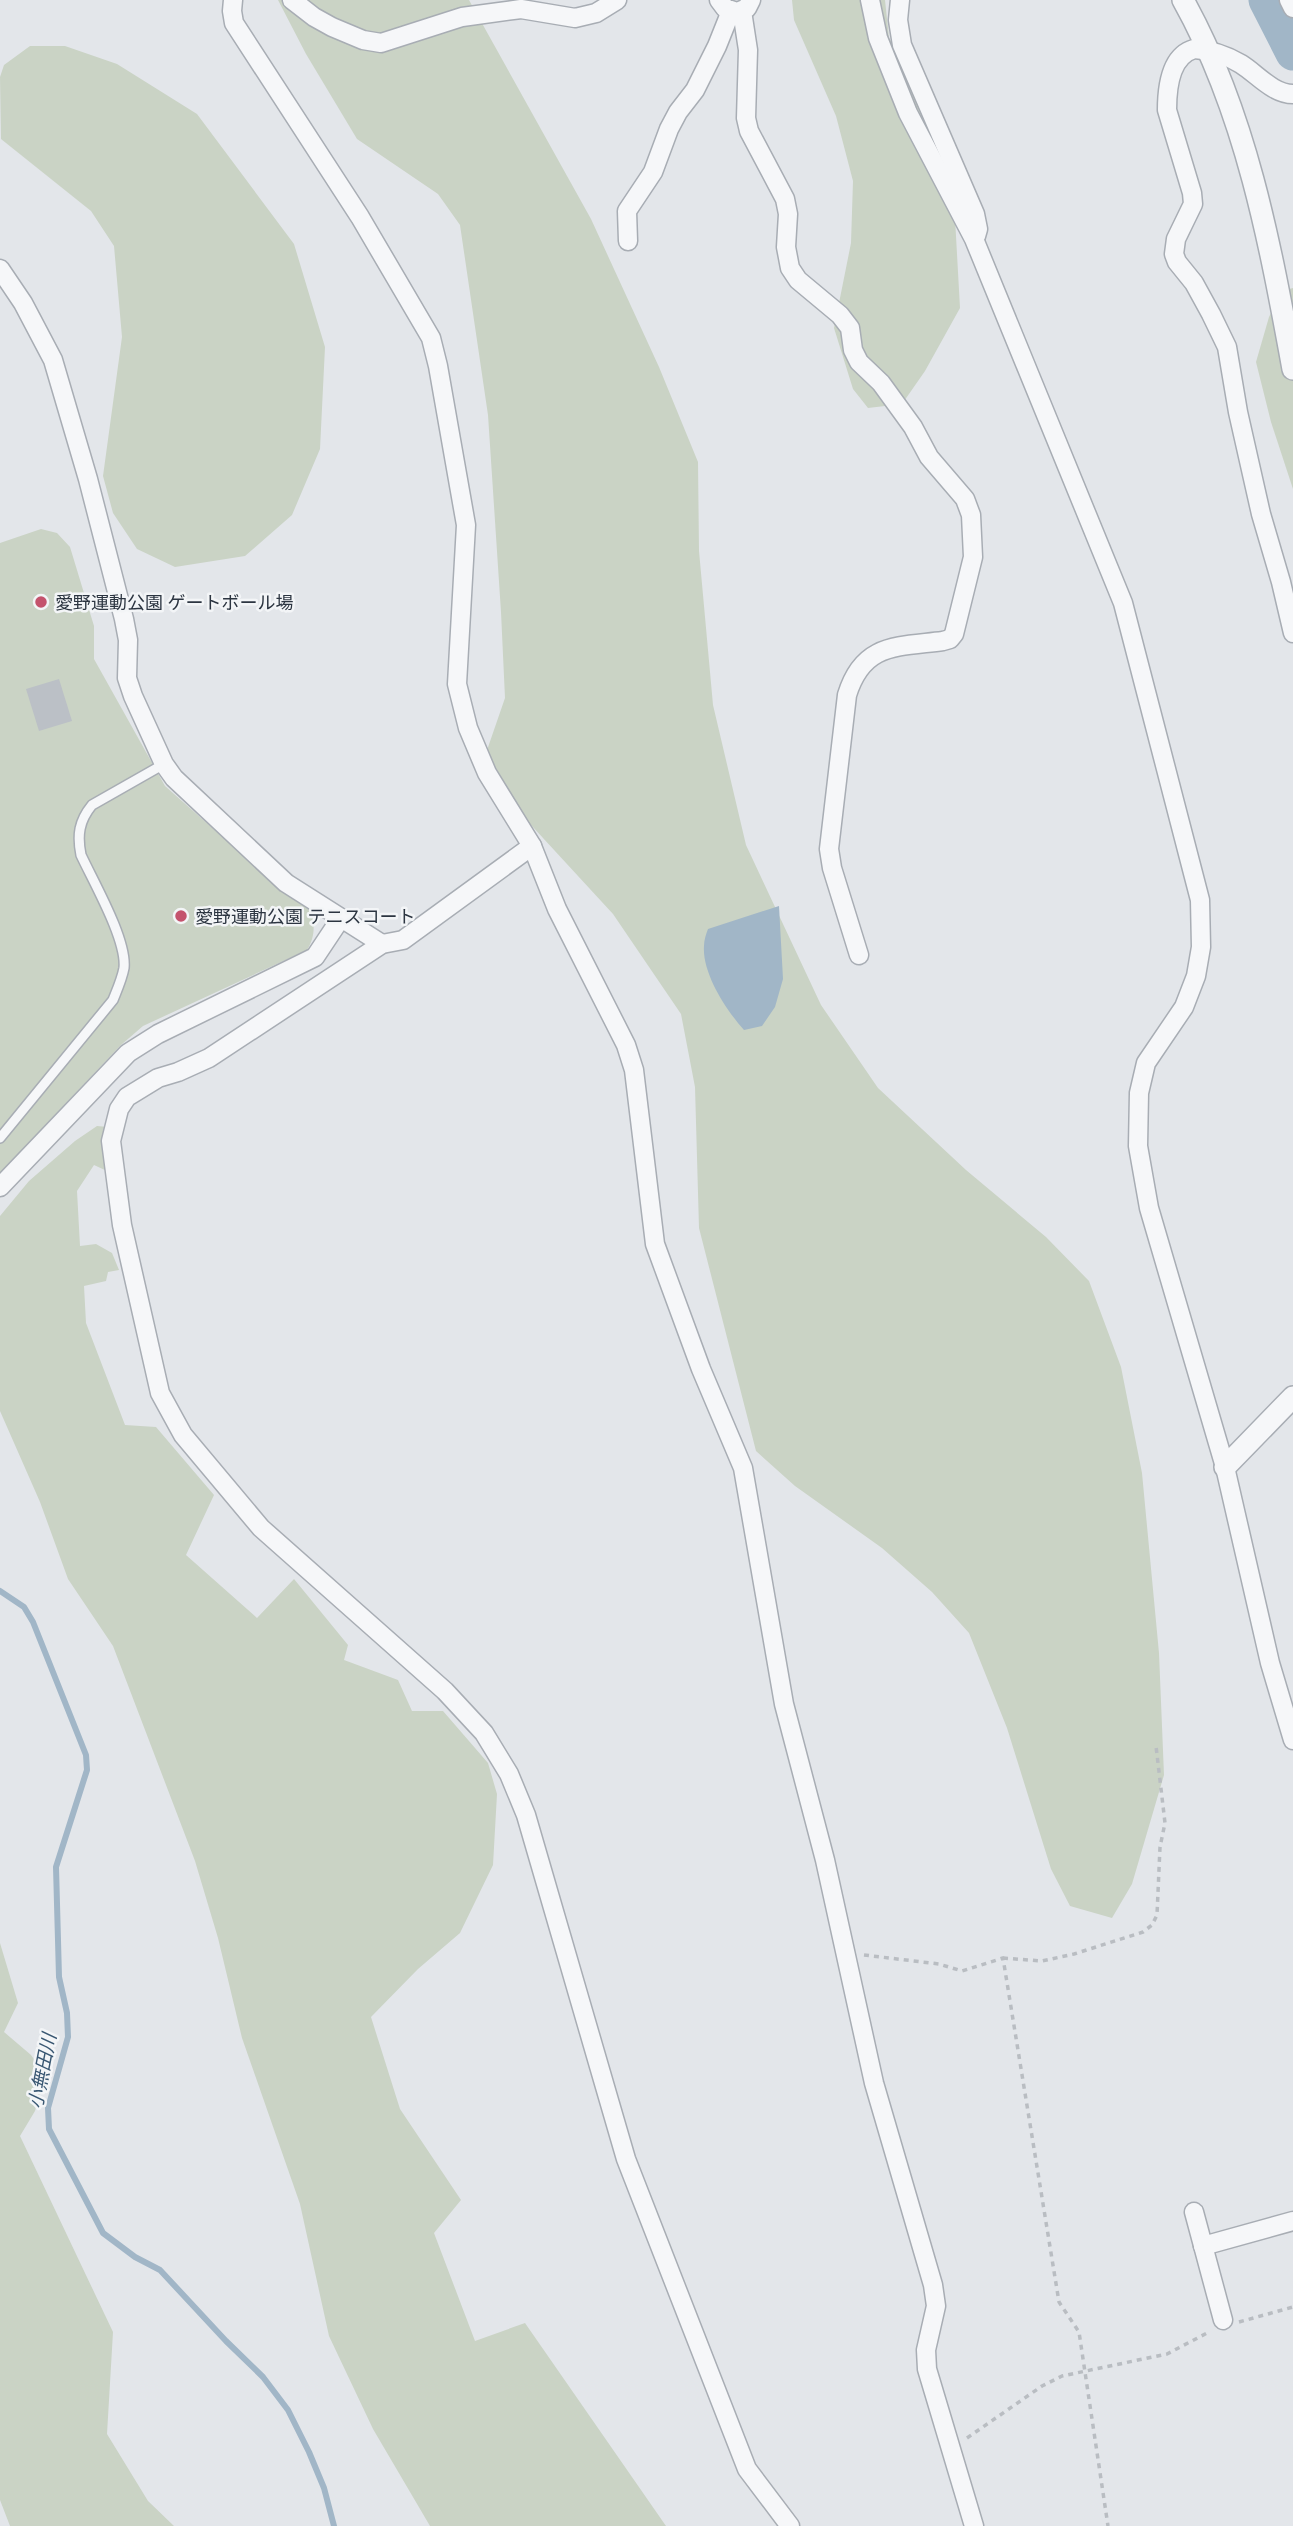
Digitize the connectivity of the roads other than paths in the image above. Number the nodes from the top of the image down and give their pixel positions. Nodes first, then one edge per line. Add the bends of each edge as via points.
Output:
1 (233, 0) edge
2 (292, 0) edge
3 (617, 0) edge
4 (870, 0) edge
5 (900, 0) edge
6 (1182, 0) edge
7 (1289, 0) edge
8 (735, 5) edge
9 (1293, 8) edge
10 (1207, 50) junction
11 (1293, 94) edge
12 (974, 239) junction
13 (628, 241) dead end
14 (0, 269) edge
15 (1293, 369) edge
16 (1293, 633) edge
17 (164, 764) junction
18 (532, 846) junction
19 (341, 918) junction
20 (382, 944) junction
21 (859, 955) dead end
22 (0, 1138) edge
23 (0, 1187) edge
24 (1293, 1397) edge
25 (1225, 1467) junction
26 (1293, 1740) edge
27 (1194, 2212) dead end
28 (1293, 2221) edge
29 (1203, 2246) junction
30 (1225, 2324) road end
31 (790, 2526) edge
32 (974, 2526) edge

1 - 18 street via 234,23 360,217 431,338 466,525 457,684 487,773
2 - 3 street via 332,27 381,43 474,15 521,9 575,18 596,13
4 - 12 street via 878,38 908,113
5 - 12 street via 902,45 975,214 978,229
6 - 10 street
7 - 9 street
8 - 13 street via 695,90 668,130 653,172 627,211
8 - 21 street via 748,50 746,118 785,199 790,268 850,328 859,362 881,383 929,457 965,499 974,533 968,583 954,634 943,641 874,654 852,677 847,695 829,849
10 - 11 street
10 - 15 street via 1228,97 1256,190
10 - 16 street via 1194,49 1181,56 1167,96 1193,204 1174,254 1227,348 1258,501
12 - 25 street via 1123,603 1200,900 1196,976 1184,1007 1146,1063 1139,1093 1138,1146 1149,1208
14 - 17 street via 53,360 124,619 127,678
17 - 19 street via 286,883
17 - 22 lane via 92,805 84,815 79,827 81,855 119,939 124,969 113,1000
18 - 20 street via 403,940
18 - 32 street via 626,1045 634,1070 655,1244 743,1468 784,1704 825,1860 874,2083 933,2285 936,2306 926,2350 927,2369
19 - 20 street
19 - 23 street via 315,957 128,1053
20 - 31 street via 209,1058 141,1087 118,1109 111,1141 122,1224 160,1393 183,1435 261,1528 445,1691 484,1732 509,1774 526,1815 626,2159 747,2469
24 - 25 street
25 - 26 street via 1270,1663
27 - 29 street
28 - 29 street
29 - 30 street

